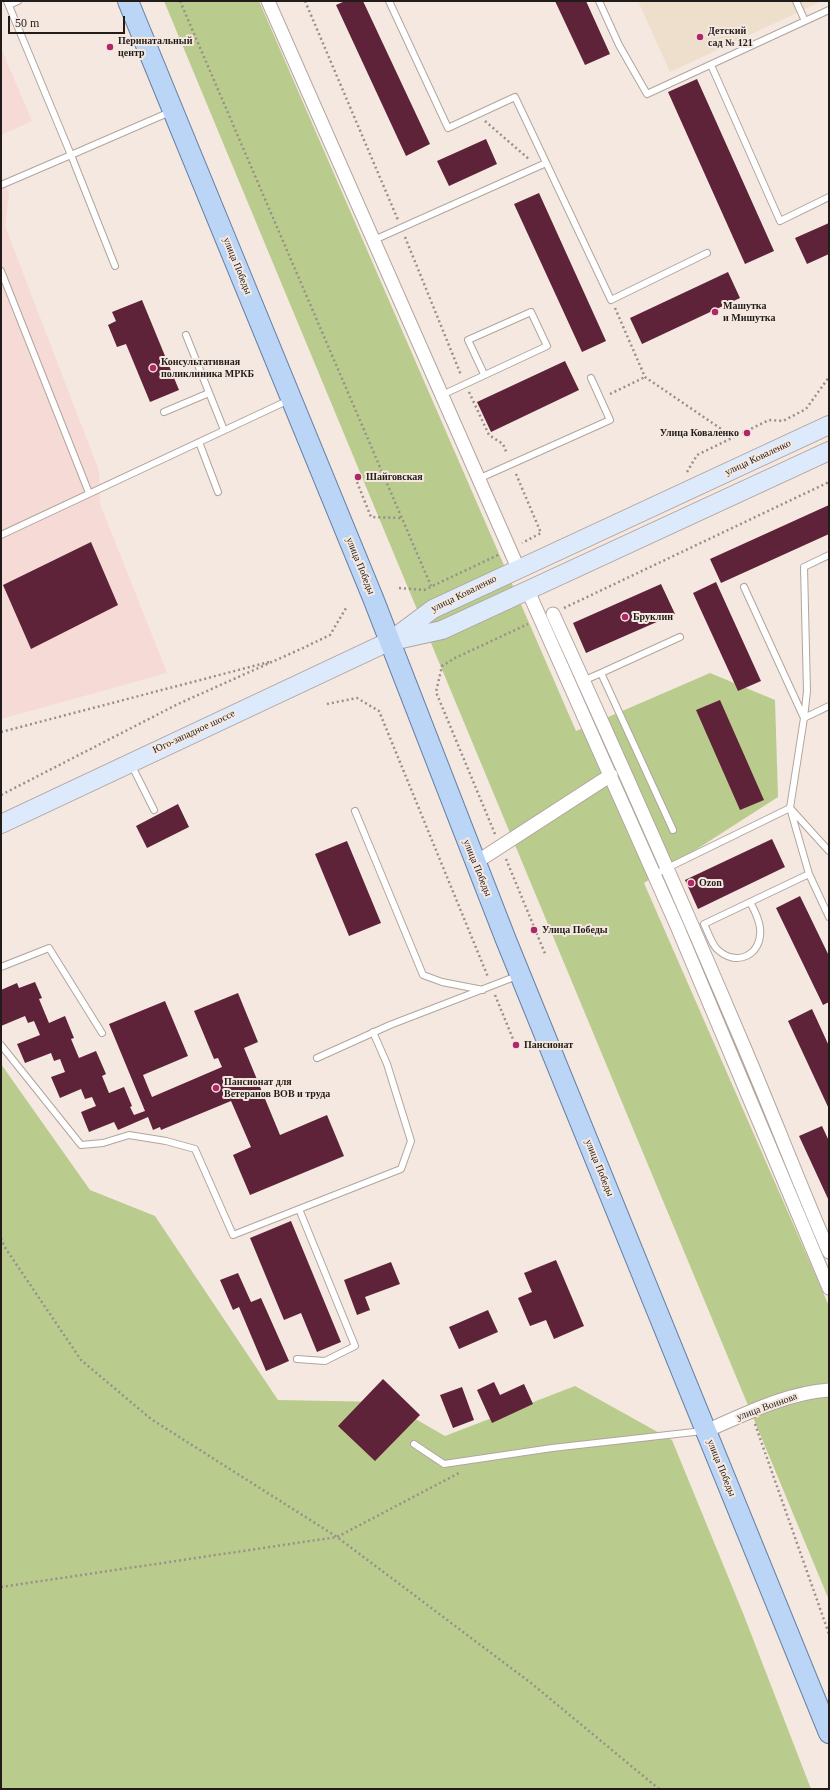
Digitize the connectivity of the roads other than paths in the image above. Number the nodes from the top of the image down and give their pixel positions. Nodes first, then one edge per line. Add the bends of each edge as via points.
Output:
1 (18, 1) edge
2 (128, 1) edge
3 (268, 1) edge
4 (389, 1) edge
5 (599, 1) edge
6 (796, 1) edge
7 (8, 3) edge
8 (829, 10) edge
9 (805, 21) junction
10 (710, 65) junction
11 (174, 110) junction
12 (70, 155) junction
13 (546, 163) junction
14 (1, 185) edge
15 (829, 197) edge
16 (374, 240) junction
17 (707, 253) dead end
18 (115, 266) dead end
19 (1, 271) edge
20 (186, 335) dead end
21 (484, 374) junction
22 (591, 378) dead end
23 (209, 393) junction
24 (442, 395) junction
25 (292, 399) junction
26 (164, 412) dead end
27 (829, 425) edge
28 (224, 430) junction
29 (199, 442) junction
30 (829, 452) edge
31 (478, 479) junction
32 (218, 492) dead end
33 (89, 493) junction
34 (1, 535) edge
35 (829, 555) edge
36 (518, 568) junction
37 (744, 588) dead end
38 (528, 591) junction
39 (553, 614) road end
40 (680, 637) dead end
41 (388, 642) junction
42 (601, 673) junction
43 (584, 680) junction
44 (571, 686) junction
45 (829, 706) edge
46 (804, 718) junction
47 (130, 762) junction
48 (611, 775) junction
49 (790, 808) junction
50 (154, 810) dead end
51 (356, 811) dead end
52 (1, 824) edge
53 (673, 830) dead end
54 (829, 851) edge
55 (476, 863) junction
56 (668, 867) junction
57 (809, 874) junction
58 (653, 875) junction
59 (750, 902) junction
60 (829, 917) edge
61 (1, 967) edge
62 (520, 975) junction
63 (483, 990) junction
64 (102, 1032) dead end
65 (373, 1032) junction
66 (1, 1045) edge
67 (317, 1058) dead end
68 (299, 1209) junction
69 (828, 1249) edge
70 (814, 1254) junction
71 (829, 1288) edge
72 (297, 1359) dead end
73 (829, 1390) edge
74 (706, 1431) junction
75 (414, 1444) dead end
76 (829, 1733) edge

1 - 7 lane
2 - 11 main road, улица Победы
3 - 16 street
4 - 13 lane via 448,128 515,97
5 - 10 lane via 619,45 647,94
6 - 9 lane
7 - 12 lane
8 - 9 lane
9 - 10 lane
10 - 15 lane via 780,221
11 - 12 lane
11 - 25 main road, улица Победы
12 - 14 lane
12 - 18 lane
13 - 16 lane
13 - 17 lane via 611,300
16 - 24 street
19 - 33 lane
20 - 23 lane
21 - 21 lane via 547,346 531,312 468,340
21 - 24 lane
22 - 31 lane via 610,420
23 - 26 lane
23 - 28 lane
24 - 31 street
25 - 28 lane
25 - 41 main road, улица Победы via 373,598
27 - 36 main road, улица Коваленко
28 - 29 lane
29 - 32 lane
29 - 33 lane
30 - 38 main road
31 - 36 street
33 - 34 lane
35 - 46 lane via 804,567 807,691
36 - 38 main road
36 - 41 main road, улица Коваленко via 433,609
37 - 46 lane
38 - 41 main road via 442,630
38 - 44 street
39 - 43 street
40 - 42 lane
41 - 47 main road, Юго-западное шоссе
41 - 55 main road, улица Победы
42 - 43 lane
42 - 53 lane
43 - 44 lane
43 - 56 street
44 - 48 street
45 - 46 lane
46 - 49 lane
47 - 50 lane
47 - 52 main road, Юго-западное шоссе
48 - 55 street
48 - 58 street
49 - 54 lane
49 - 56 lane
49 - 57 lane
51 - 63 lane via 423,976
55 - 62 main road, улица Победы
56 - 58 lane
56 - 69 street
57 - 59 lane
57 - 60 lane
58 - 70 street
59 - 59 lane via 704,924 716,948 726,956 739,959 750,955 758,945 758,918
61 - 64 lane via 49,948
62 - 63 lane
62 - 74 main road, улица Победы
63 - 65 lane
65 - 67 lane
65 - 68 lane via 387,1064 411,1141 401,1169
66 - 68 lane via 81,1145 103,1143 129,1135 195,1149 233,1235
68 - 72 lane via 356,1346 325,1361
69 - 70 lane
70 - 71 street
73 - 74 street, улица Воинова via 814,1391 767,1405
74 - 75 lane via 552,1448 444,1464
74 - 76 main road, улица Победы

